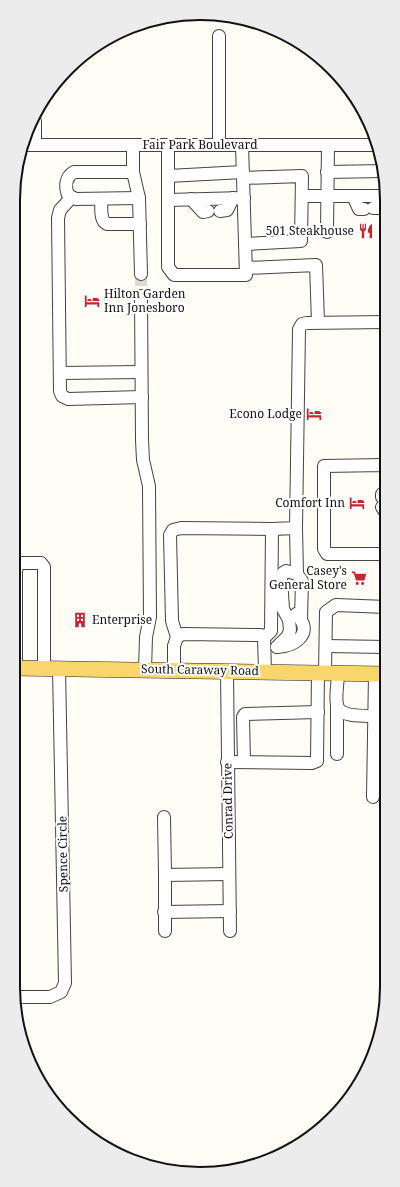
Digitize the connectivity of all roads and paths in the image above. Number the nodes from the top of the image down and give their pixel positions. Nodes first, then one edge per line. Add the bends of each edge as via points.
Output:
1 (219, 36) dead end
2 (29, 145) edge
3 (134, 145) junction
4 (168, 145) junction
5 (219, 145) junction
6 (242, 145) junction
7 (328, 145) junction
8 (371, 145) edge
9 (378, 171) edge
10 (133, 172) junction
11 (328, 172) junction
12 (243, 175) junction
13 (168, 176) junction
14 (302, 196) junction
15 (327, 196) junction
16 (354, 196) junction
17 (380, 196) edge
18 (71, 198) junction
19 (140, 198) junction
20 (239, 198) junction
21 (101, 199) junction
22 (168, 200) junction
23 (190, 200) junction
24 (380, 205) edge
25 (140, 224) junction
26 (327, 232) dead end
27 (245, 244) junction
28 (246, 268) junction
29 (141, 274) tunnel mouth
30 (141, 296) tunnel mouth
31 (318, 322) junction
32 (380, 322) edge
33 (142, 372) junction
34 (60, 373) junction
35 (142, 397) junction
36 (380, 465) edge
37 (296, 528) junction
38 (272, 529) junction
39 (380, 554) edge
40 (20, 563) edge
41 (297, 574) junction
42 (380, 607) edge
43 (277, 608) junction
44 (301, 619) junction
45 (177, 637) junction
46 (265, 643) junction
47 (326, 646) junction
48 (277, 647) junction
49 (380, 647) edge
50 (20, 668) edge
51 (52, 668) junction
52 (145, 670) junction
53 (174, 670) junction
54 (227, 670) junction
55 (265, 671) junction
56 (327, 673) junction
57 (380, 674) edge
58 (337, 706) junction
59 (318, 712) junction
60 (374, 716) junction
61 (380, 716) edge
62 (374, 744) junction
63 (380, 744) edge
64 (337, 754) dead end
65 (227, 762) junction
66 (244, 762) junction
67 (373, 797) dead end
68 (164, 817) dead end
69 (229, 874) junction
70 (164, 875) junction
71 (230, 911) junction
72 (164, 912) junction
73 (165, 931) dead end
74 (230, 931) dead end
75 (20, 997) edge

1 - 5 street
2 - 3 street, Fair Park Boulevard
3 - 4 street, Fair Park Boulevard
3 - 10 street
4 - 5 street, Fair Park Boulevard
4 - 13 street
5 - 6 street, Fair Park Boulevard
6 - 7 street, Fair Park Boulevard
6 - 12 street
7 - 8 street, Fair Park Boulevard
7 - 11 street
9 - 11 street
10 - 18 street via 74,172 67,180 67,191
10 - 19 street
11 - 15 street
12 - 13 street
12 - 14 street via 302,176
12 - 20 street
13 - 22 street
14 - 15 street
14 - 27 street via 301,241
15 - 16 street
15 - 26 street
16 - 17 street
16 - 24 street via 359,209 378,208
18 - 21 street
18 - 34 street via 60,210 58,218
19 - 21 street
19 - 25 street
20 - 23 street
20 - 23 street via 227,210 203,212
20 - 27 street
21 - 25 street via 104,223
22 - 23 street
22 - 28 street via 168,267 174,275 246,275
25 - 29 street
27 - 28 street
28 - 31 street via 316,265
30 - 33 street
31 - 32 street
31 - 37 street via 302,324 299,329
33 - 34 street
33 - 35 street
34 - 35 street via 60,391 62,396 68,399
35 - 52 street via 143,460 150,493 150,617 146,637
36 - 39 street via 324,466 324,548 327,554
37 - 38 street
37 - 41 street
38 - 43 street
38 - 45 street via 173,530 170,535 172,621
40 - 51 street, Spence Circle via 41,563 44,567
41 - 43 street via 286,571 283,573
41 - 44 street via 302,581
42 - 47 street via 336,605 330,608 326,612
43 - 44 street via 293,612
43 - 46 street
43 - 48 street via 289,620 290,630 288,636
44 - 48 street via 304,632 301,639 285,647
45 - 46 street via 183,634 261,635
45 - 53 street via 174,646
46 - 48 street
46 - 55 street
47 - 49 street
47 - 56 street
50 - 51 main road, South Caraway Road
51 - 52 main road, South Caraway Road
51 - 75 street, Spence Circle via 65,983 61,992 50,997
52 - 53 main road, South Caraway Road
53 - 54 main road, South Caraway Road
54 - 55 main road, South Caraway Road
54 - 65 street, Conrad Drive
55 - 56 main road, South Caraway Road
56 - 57 main road, South Caraway Road
56 - 58 street
56 - 59 street
57 - 60 street
58 - 60 street via 340,712 346,715
58 - 64 street
59 - 66 street via 245,714
59 - 66 street via 318,757 315,762
60 - 61 street
60 - 62 street
62 - 63 street
62 - 67 street
65 - 66 street
65 - 69 street, Conrad Drive
68 - 70 street
69 - 70 street
69 - 71 street, Conrad Drive
70 - 72 street
71 - 72 street
71 - 74 street, Conrad Drive
72 - 73 street

